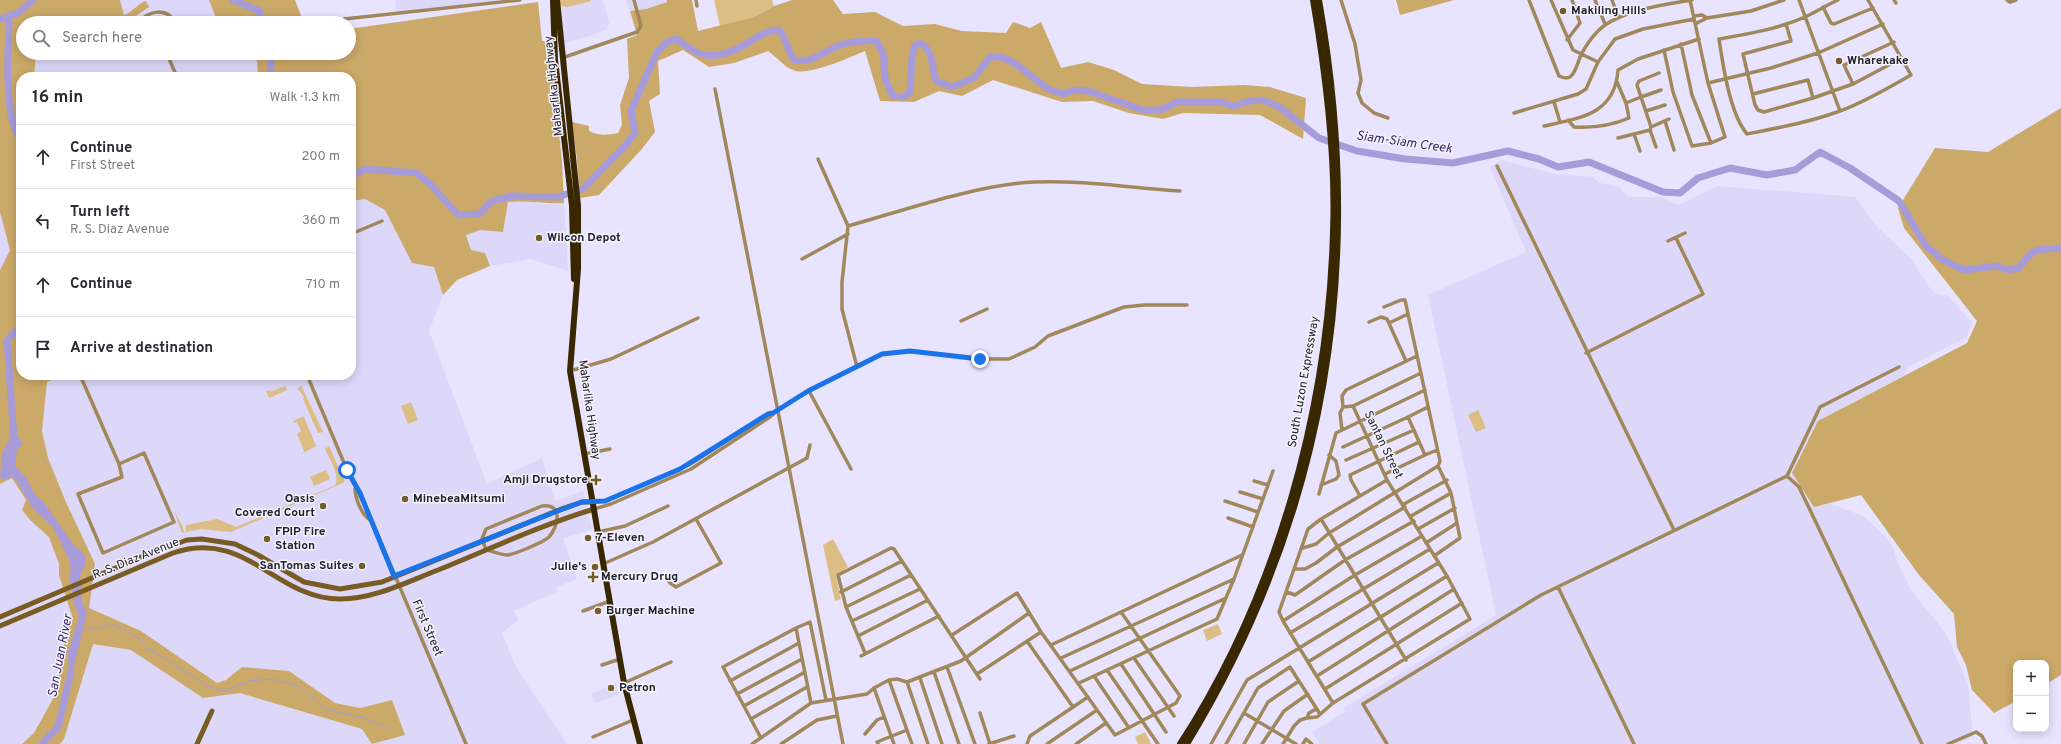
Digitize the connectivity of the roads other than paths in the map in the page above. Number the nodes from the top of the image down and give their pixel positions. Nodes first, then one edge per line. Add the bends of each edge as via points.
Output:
1 (520, 0) edge
2 (552, 0) edge
3 (557, 0) edge
4 (634, 0) edge
5 (696, 0) edge
6 (1313, 0) edge
7 (1320, 0) edge
8 (1341, 0) edge
9 (1529, 0) edge
10 (1550, 0) edge
11 (1572, 0) edge
12 (1594, 0) edge
13 (1612, 0) edge
14 (1691, 0) edge
15 (1784, 0) edge
16 (1799, 0) edge
17 (1838, 0) edge
18 (1868, 0) edge
19 (2007, 0) edge
20 (2016, 0) edge
21 (1673, 2) edge
22 (697, 6) dead end
23 (1823, 7) junction
24 (1873, 8) junction
25 (144, 16) edge
26 (170, 16) edge
27 (1618, 16) junction
28 (1806, 17) junction
29 (356, 18) edge
30 (1694, 18) junction
31 (1707, 18) junction
32 (1605, 24) junction
33 (1695, 24) junction
34 (1786, 24) junction
35 (1882, 24) junction
36 (1699, 39) junction
37 (1567, 40) junction
38 (1894, 42) junction
39 (1681, 44) junction
40 (1664, 50) junction
41 (1818, 53) junction
42 (1581, 55) junction
43 (561, 58) junction
44 (1902, 58) junction
45 (170, 60) edge
46 (1598, 62) junction
47 (175, 72) edge
48 (1659, 73) dead end
49 (1747, 73) junction
50 (1726, 78) junction
51 (1617, 82) junction
52 (1708, 83) junction
53 (1852, 84) junction
54 (716, 89) dead end
55 (1661, 90) dead end
56 (1833, 91) junction
57 (1753, 94) junction
58 (1641, 97) junction
59 (1813, 98) junction
60 (1554, 102) junction
61 (1626, 103) junction
62 (1665, 105) dead end
63 (1646, 111) junction
64 (1840, 111) junction
65 (1514, 113) dead end
66 (1388, 118) dead end
67 (1669, 119) dead end
68 (1568, 120) junction
69 (1665, 121) junction
70 (1560, 122) junction
71 (1544, 126) dead end
72 (1651, 128) junction
73 (1634, 134) junction
74 (1618, 138) dead end
75 (1711, 143) junction
76 (1656, 147) dead end
77 (1674, 150) dead end
78 (1640, 151) dead end
79 (818, 159) dead end
80 (1335, 161) junction
81 (1497, 166) dead end
82 (571, 174) junction
83 (1180, 191) dead end
84 (382, 221) dead end
85 (848, 226) junction
86 (356, 232) edge
87 (848, 234) junction
88 (1685, 234) dead end
89 (1676, 238) junction
90 (1668, 241) dead end
91 (802, 259) dead end
92 (1187, 305) dead end
93 (1384, 307) dead end
94 (987, 309) dead end
95 (1408, 314) junction
96 (698, 318) dead end
97 (961, 321) dead end
98 (1369, 322) dead end
99 (1389, 322) junction
100 (1586, 353) junction
101 (1417, 356) junction
102 (1406, 361) junction
103 (857, 367) junction
104 (1899, 367) dead end
105 (570, 371) junction
106 (1421, 373) junction
107 (82, 380) edge
108 (309, 380) edge
109 (1425, 390) junction
110 (808, 391) junction
111 (1353, 406) junction
112 (1343, 407) junction
113 (1428, 407) junction
114 (779, 409) junction
115 (773, 413) junction
116 (1408, 417) junction
117 (1360, 422) junction
118 (1342, 430) junction
119 (1414, 430) junction
120 (1366, 436) junction
121 (1419, 442) junction
122 (810, 445) dead end
123 (1343, 447) dead end
124 (1372, 448) junction
125 (610, 449) dead end
126 (1437, 450) junction
127 (584, 454) junction
128 (1329, 455) junction
129 (1425, 455) junction
130 (1346, 460) dead end
131 (1379, 461) junction
132 (119, 464) junction
133 (1438, 466) junction
134 (789, 467) junction
135 (851, 469) dead end
136 (1273, 471) dead end
137 (1385, 474) junction
138 (1787, 476) junction
139 (1388, 480) junction
140 (1447, 480) junction
141 (1254, 481) dead end
142 (1268, 485) junction
143 (1321, 485) junction
144 (1240, 492) dead end
145 (1396, 492) junction
146 (1451, 493) junction
147 (1319, 494) dead end
148 (1360, 496) junction
149 (1263, 499) junction
150 (1225, 501) dead end
151 (593, 502) junction
152 (668, 506) dead end
153 (1405, 506) junction
154 (1455, 508) junction
155 (594, 509) junction
156 (555, 512) junction
157 (1258, 512) junction
158 (1411, 516) junction
159 (1228, 518) dead end
160 (696, 519) junction
161 (1321, 519) junction
162 (558, 520) junction
163 (1414, 521) junction
164 (1457, 523) junction
165 (1253, 527) junction
166 (1418, 529) junction
167 (1674, 530) junction
168 (598, 532) junction
169 (1329, 533) junction
170 (1422, 536) junction
171 (202, 539) junction
172 (482, 542) junction
173 (1426, 543) junction
174 (1337, 546) junction
175 (202, 548) junction
176 (1303, 548) junction
177 (1430, 549) junction
178 (486, 550) junction
179 (146, 554) junction
180 (1243, 555) junction
181 (447, 556) junction
182 (1434, 556) junction
183 (1346, 560) junction
184 (902, 562) junction
185 (149, 563) junction
186 (1438, 563) junction
187 (603, 564) junction
188 (451, 565) junction
189 (1295, 569) junction
190 (911, 575) junction
191 (1355, 575) junction
192 (394, 576) junction
193 (1447, 576) junction
194 (666, 577) dead end
195 (1234, 579) junction
196 (398, 586) junction
197 (1558, 587) junction
198 (920, 589) junction
199 (1454, 589) junction
200 (1364, 590) junction
201 (842, 592) junction
202 (1287, 592) junction
203 (1226, 598) junction
204 (928, 600) junction
205 (610, 602) junction
206 (1372, 603) junction
207 (1462, 603) junction
208 (846, 607) junction
209 (583, 611) dead end
210 (1121, 612) junction
211 (1030, 613) junction
212 (939, 616) junction
213 (0, 617) edge
214 (1380, 618) junction
215 (852, 621) junction
216 (1283, 621) junction
217 (0, 626) edge
218 (1131, 626) junction
219 (796, 628) junction
220 (1388, 631) junction
221 (1041, 632) junction
222 (1290, 633) junction
223 (952, 635) junction
224 (858, 636) junction
225 (1140, 638) junction
226 (1027, 641) junction
227 (799, 642) junction
228 (1396, 644) junction
229 (1052, 645) junction
230 (1300, 648) junction
231 (1149, 651) junction
232 (865, 653) junction
233 (860, 656) dead end
234 (966, 658) junction
235 (1061, 658) junction
236 (1134, 658) junction
237 (620, 659) junction
238 (802, 659) junction
239 (1406, 660) junction
240 (671, 662) dead end
241 (1308, 662) junction
242 (1121, 664) junction
243 (602, 665) dead end
244 (947, 667) junction
245 (1070, 670) junction
246 (1107, 670) junction
247 (805, 672) junction
248 (934, 672) junction
249 (977, 674) junction
250 (1094, 676) junction
251 (1317, 676) junction
252 (920, 678) junction
253 (980, 679) dead end
254 (889, 680) junction
255 (730, 681) junction
256 (1299, 681) junction
257 (624, 682) junction
258 (907, 682) junction
259 (1080, 683) junction
260 (807, 687) junction
261 (874, 688) junction
262 (1325, 689) junction
263 (737, 694) junction
264 (1308, 694) junction
265 (1088, 697) junction
266 (834, 699) junction
267 (826, 700) junction
268 (810, 703) junction
269 (1333, 703) junction
270 (744, 706) junction
271 (1073, 707) junction
272 (1169, 708) junction
273 (1316, 709) junction
274 (1097, 710) junction
275 (212, 711) dead end
276 (980, 713) dead end
277 (1244, 713) junction
278 (1320, 714) junction
279 (1154, 715) junction
280 (837, 716) junction
281 (884, 716) junction
282 (1174, 716) dead end
283 (1307, 718) junction
284 (633, 720) junction
285 (751, 720) junction
286 (1142, 721) junction
287 (1257, 721) junction
288 (1106, 723) junction
289 (1129, 728) junction
290 (1271, 729) junction
291 (907, 730) junction
292 (1166, 732) dead end
293 (865, 734) dead end
294 (891, 735) junction
295 (1014, 736) dead end
296 (593, 737) dead end
297 (761, 738) junction
298 (1286, 738) junction
299 (197, 744) edge
300 (466, 744) edge
301 (640, 744) edge
302 (752, 744) edge
303 (781, 744) edge
304 (843, 744) edge
305 (878, 744) edge
306 (894, 744) edge
307 (912, 744) edge
308 (928, 744) edge
309 (942, 744) edge
310 (959, 744) edge
311 (975, 744) edge
312 (990, 744) edge
313 (1027, 744) edge
314 (1047, 744) edge
315 (1076, 744) edge
316 (1158, 744) edge
317 (1180, 744) edge
318 (1187, 744) edge
319 (1212, 744) edge
320 (1226, 744) edge
321 (1244, 744) edge
322 (1262, 744) edge
323 (1283, 744) edge
324 (1296, 744) edge
325 (1303, 744) edge
326 (1312, 744) edge
327 (1387, 744) edge
328 (1634, 744) edge
329 (1922, 744) edge
330 (1948, 744) edge
331 (1986, 744) edge

1 - 29 street
2 - 82 highway, Maharlika Highway via 555,60
3 - 43 highway, Maharlika Highway
4 - 43 street via 641,26 637,32
5 - 22 street
6 - 80 highway, South Luzon Expressway
7 - 80 highway, South Luzon Expressway via 1336,114
8 - 66 street via 1355,44 1362,80 1358,93 1362,103 1374,113
9 - 42 street via 1559,76 1569,78 1573,75
10 - 37 street
11 - 37 street via 1580,23
12 - 32 street
13 - 27 street
14 - 21 street
14 - 30 street
15 - 31 street via 1751,11
16 - 28 street
17 - 23 street
18 - 24 street
19 - 20 street
21 - 27 street
23 - 24 street via 1830,23 1834,24
23 - 28 street
24 - 35 street
25 - 26 street via 155,12
27 - 32 street
28 - 34 street
28 - 41 street
30 - 31 street via 1702,15
30 - 33 street
30 - 46 street via 1615,39
31 - 33 street
32 - 42 street via 1591,38
33 - 36 street
34 - 49 street via 1791,41 1743,54
34 - 50 street via 1719,39
35 - 38 street
35 - 41 street
36 - 39 street
36 - 52 street
37 - 42 street via 1573,50
38 - 44 street
38 - 53 street via 1844,65
39 - 40 street
39 - 75 street via 1692,95
40 - 51 street via 1638,59 1618,70
40 - 75 street via 1673,92 1692,146
41 - 49 street
41 - 56 street
42 - 46 street
43 - 82 highway, Maharlika Highway
44 - 53 street
44 - 64 street via 1911,75
45 - 47 street
46 - 60 street via 1586,88 1578,94
48 - 58 street via 1638,83
49 - 50 street
49 - 57 street
50 - 52 street
50 - 64 street via 1741,127 1747,134 1792,125
51 - 61 street
51 - 68 street via 1612,96 1598,109
52 - 75 street via 1725,137
53 - 56 street
54 - 114 street
55 - 58 street
56 - 59 street
56 - 64 street
57 - 59 street via 1758,110 1764,112
57 - 59 street via 1808,80
58 - 61 street
58 - 63 street
60 - 65 street
60 - 70 street
61 - 68 street via 1629,118 1622,121 1587,128 1574,127
62 - 63 street
63 - 72 street
67 - 69 street
68 - 70 street
69 - 72 street
69 - 77 street
70 - 71 street
72 - 73 street
72 - 76 street
73 - 74 street
73 - 78 street
79 - 85 street
80 - 317 highway, South Luzon Expressway via 1330,292 1322,356 1305,448 1278,539 1260,586 1211,693
80 - 318 highway, South Luzon Expressway via 1339,239 1333,321 1321,400 1308,458 1283,542 1256,612 1220,686
81 - 100 street
82 - 105 highway, Maharlika Highway via 579,235
83 - 85 street via 1033,182 952,197
84 - 86 street
85 - 87 street
87 - 91 street
87 - 103 street via 842,282 842,309
88 - 89 street
89 - 90 street
89 - 100 street via 1703,294
92 - 103 street via 1124,307 1048,336 1035,346 1009,359 895,352 882,354
93 - 95 street via 1404,300
94 - 97 street
95 - 99 street
95 - 101 street
96 - 105 street via 611,359
98 - 99 street via 1384,317
99 - 102 street
100 - 167 street
101 - 102 street
101 - 106 street
102 - 112 street via 1346,390 1342,396
103 - 110 street
104 - 138 street via 1820,407
105 - 127 highway, Maharlika Highway
106 - 109 street
106 - 111 street
107 - 132 street
108 - 192 street, First Street
109 - 113 street
109 - 117 street
110 - 114 street
110 - 135 street
111 - 112 street
111 - 117 street, Santan Street
112 - 118 street via 1340,413
113 - 116 street
113 - 126 street
114 - 115 street
114 - 134 street
115 - 151 street via 689,465 605,501
115 - 155 street via 691,469
116 - 119 street
116 - 120 street
117 - 118 street
117 - 120 street, Santan Street
118 - 128 street via 1334,436
119 - 121 street
119 - 124 street
120 - 123 street
120 - 124 street, Santan Street
121 - 129 street
121 - 131 street
122 - 134 street via 807,458
124 - 130 street
124 - 131 street, Santan Street
125 - 127 street
126 - 129 street
126 - 133 street via 1440,461
127 - 151 highway, Maharlika Highway
128 - 143 street
128 - 143 street via 1336,461 1339,475 1336,479
129 - 137 street
131 - 137 street, Santan Street
131 - 148 street via 1350,475
132 - 132 street via 122,477 78,494 103,553 174,522 144,453
133 - 140 street
133 - 145 street
134 - 160 street
134 - 266 street
136 - 142 street
137 - 139 street, Santan Street
138 - 167 street
138 - 329 street via 1799,487
139 - 145 street, Santan Street
139 - 148 street
140 - 146 street
140 - 153 street
141 - 142 street
142 - 149 street
143 - 147 street
144 - 149 street
145 - 153 street, Santan Street
145 - 169 street
146 - 154 street
146 - 158 street
148 - 161 street
149 - 157 street
150 - 157 street
151 - 155 highway, Maharlika Highway
151 - 156 street, R. S. Diaz Avenue via 582,502
152 - 168 street via 625,526
153 - 158 street, Santan Street
153 - 174 street
154 - 164 street
154 - 166 street
155 - 162 street, R. S. Diaz Avenue
155 - 168 highway, Maharlika Highway
156 - 162 street
156 - 172 street, R. S. Diaz Avenue
156 - 172 street via 549,506 542,506 491,526 484,531
157 - 165 street
158 - 163 street, Santan Street
159 - 165 street
160 - 187 street
160 - 194 street via 721,563 676,587
161 - 169 street
161 - 176 street via 1308,529
162 - 178 street, R. S. Diaz Avenue
162 - 178 street via 548,538 511,554
163 - 166 street, Santan Street
163 - 183 street
164 - 173 street
164 - 182 street via 1460,538 1458,541
165 - 180 street
166 - 170 street, Santan Street
167 - 197 street
168 - 187 highway, Maharlika Highway
169 - 174 street
169 - 176 street via 1316,544
170 - 173 street, Santan Street
170 - 191 street
171 - 175 street
171 - 179 street, R. S. Diaz Avenue via 187,540
171 - 192 street, R. S. Diaz Avenue via 235,544 293,577 316,586 340,589 359,587 382,582
172 - 178 street
172 - 181 street, R. S. Diaz Avenue
173 - 177 street, Santan Street
174 - 183 street
174 - 189 street via 1305,568
175 - 185 street, R. S. Diaz Avenue via 180,550
175 - 196 street, R. S. Diaz Avenue via 233,552 297,590 319,596 339,599 361,597
176 - 189 street
177 - 182 street, Santan Street
177 - 200 street
178 - 188 street, R. S. Diaz Avenue
179 - 185 street
179 - 213 street, R. S. Diaz Avenue
180 - 195 street
180 - 210 street
181 - 188 street
181 - 192 street, R. S. Diaz Avenue
182 - 186 street, Santan Street
183 - 191 street
183 - 202 street via 1295,594
184 - 190 street
184 - 201 street
184 - 201 street via 894,549 888,548 838,575
185 - 217 street, R. S. Diaz Avenue
186 - 193 street, Santan Street
186 - 206 street
187 - 205 highway, Maharlika Highway
188 - 196 street, R. S. Diaz Avenue
189 - 202 street
190 - 198 street
190 - 208 street
191 - 200 street
191 - 216 street
192 - 196 street, First Street
193 - 199 street, Santan Street
193 - 214 street
195 - 203 street
195 - 218 street
196 - 300 street, First Street
197 - 327 street via 1363,704
197 - 328 street
198 - 204 street
198 - 215 street
199 - 207 street, Santan Street
199 - 220 street
200 - 206 street
200 - 222 street
201 - 208 street
202 - 216 street via 1279,612
203 - 225 street
203 - 231 street via 1217,619
204 - 212 street
204 - 224 street
205 - 209 street
205 - 237 highway, Maharlika Highway
206 - 214 street
206 - 230 street
207 - 228 street
207 - 239 street, Santan Street via 1470,619
208 - 215 street
210 - 218 street
210 - 229 street
211 - 221 street
211 - 223 street via 1016,594
211 - 234 street
212 - 223 street
212 - 232 street
214 - 220 street
214 - 241 street
215 - 224 street
216 - 222 street
218 - 225 street
218 - 235 street
219 - 227 street
219 - 255 street via 723,667
219 - 267 street via 810,622
220 - 228 street
220 - 251 street
221 - 226 street
221 - 229 street
222 - 230 street
223 - 234 street
224 - 232 street
225 - 231 street
225 - 245 street
226 - 249 street
226 - 271 street
227 - 238 street
227 - 255 street
228 - 239 street
228 - 262 street
229 - 235 street
230 - 241 street
230 - 319 street via 1247,680
231 - 236 street
231 - 272 street via 1179,694 1179,701
232 - 233 street
234 - 244 street
234 - 249 street
235 - 245 street
236 - 242 street
236 - 272 street
237 - 243 street
237 - 257 highway, Maharlika Highway
238 - 247 street
238 - 263 street
239 - 269 street
240 - 257 street
241 - 251 street
242 - 246 street
242 - 279 street
244 - 248 street
244 - 311 street
245 - 259 street
246 - 250 street
246 - 286 street
247 - 260 street
247 - 270 street
248 - 252 street
248 - 310 street
249 - 253 street
250 - 259 street
250 - 289 street
251 - 262 street
252 - 258 street
252 - 309 street
254 - 258 street
254 - 261 street
254 - 291 street
255 - 263 street
256 - 264 street
256 - 277 street via 1290,667 1258,688
256 - 287 street via 1268,702
257 - 284 highway, Maharlika Highway
258 - 308 street
259 - 265 street
260 - 268 street
260 - 285 street
261 - 266 street via 866,694
261 - 281 street
262 - 269 street
263 - 270 street
264 - 273 street
264 - 290 street via 1284,711
265 - 271 street
265 - 274 street
266 - 267 street
266 - 280 street
267 - 268 street
268 - 297 street
269 - 278 street
270 - 285 street
271 - 313 street via 1030,736
272 - 279 street
272 - 282 street
273 - 278 street
273 - 283 street via 1309,713
274 - 288 street
274 - 314 street
275 - 299 street
276 - 312 street
277 - 287 street
277 - 320 street
278 - 283 street via 1317,718
279 - 286 street
279 - 292 street
280 - 303 street via 817,720
280 - 304 street
281 - 293 street
281 - 294 street
283 - 298 street via 1294,726
284 - 296 street
284 - 301 highway, Maharlika Highway
285 - 297 street
286 - 289 street
286 - 316 street
287 - 290 street
287 - 321 street
288 - 289 street via 1115,735
288 - 315 street
290 - 298 street
290 - 322 street
291 - 294 street
291 - 307 street
294 - 305 street via 877,742
294 - 306 street
295 - 312 street
297 - 302 street
298 - 323 street
298 - 324 street
325 - 326 street via 1306,739
330 - 331 street via 1976,732 1982,736

